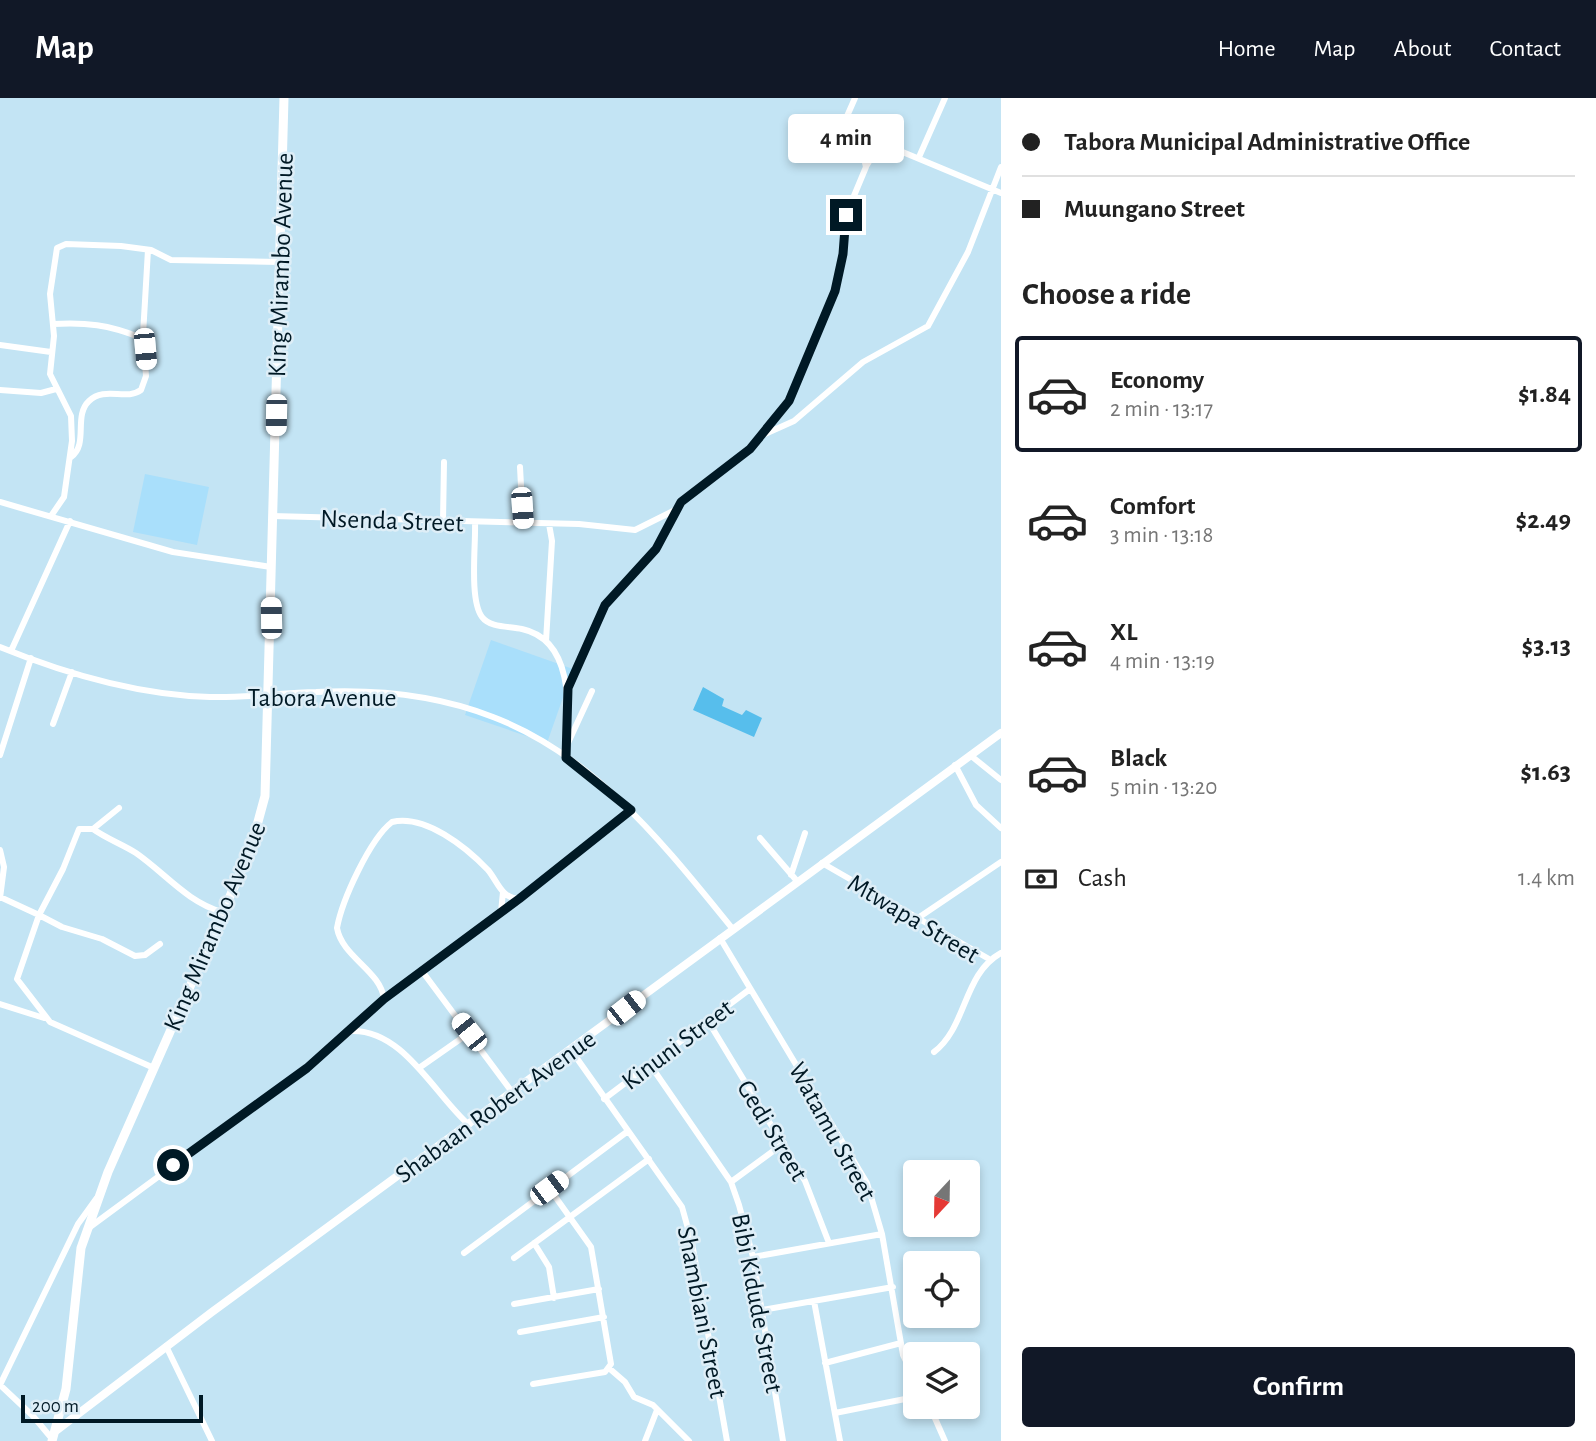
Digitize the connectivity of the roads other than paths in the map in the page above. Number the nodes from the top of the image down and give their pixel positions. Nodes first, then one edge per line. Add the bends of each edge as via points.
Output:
1 (284, 98) edge
2 (855, 98) edge
3 (945, 98) edge
4 (848, 117) junction
5 (887, 144) junction
6 (919, 157) junction
7 (866, 167) junction
8 (1001, 167) edge
9 (997, 192) edge
10 (148, 250) junction
11 (279, 262) junction
12 (53, 324) junction
13 (143, 335) junction
14 (0, 345) edge
15 (51, 352) junction
16 (55, 389) junction
17 (0, 390) edge
18 (764, 434) junction
19 (71, 457) junction
20 (444, 462) dead end
21 (520, 467) dead end
22 (0, 502) edge
23 (62, 503) junction
24 (675, 510) junction
25 (51, 516) junction
26 (272, 516) junction
27 (68, 520) junction
28 (443, 521) junction
29 (475, 522) junction
30 (523, 523) junction
31 (549, 524) junction
32 (271, 567) junction
33 (546, 641) junction
34 (0, 647) edge
35 (11, 651) junction
36 (31, 658) junction
37 (72, 672) junction
38 (568, 688) junction
39 (592, 691) dead end
40 (269, 696) junction
41 (53, 724) dead end
42 (1001, 733) edge
43 (567, 745) junction
44 (0, 755) edge
45 (970, 755) junction
46 (566, 758) junction
47 (955, 765) junction
48 (1001, 780) edge
49 (119, 808) dead end
50 (631, 810) junction
51 (93, 828) junction
52 (1001, 828) edge
53 (805, 833) dead end
54 (760, 838) dead end
55 (0, 850) edge
56 (1001, 862) edge
57 (822, 863) junction
58 (794, 878) junction
59 (503, 892) junction
60 (0, 897) edge
61 (519, 899) junction
62 (222, 912) junction
63 (500, 912) junction
64 (39, 915) junction
65 (918, 918) junction
66 (732, 928) junction
67 (720, 938) junction
68 (160, 944) dead end
69 (1001, 953) edge
70 (989, 959) junction
71 (422, 971) junction
72 (380, 985) junction
73 (750, 989) junction
74 (396, 990) junction
75 (384, 999) junction
76 (0, 1004) edge
77 (46, 1019) junction
78 (708, 1021) junction
79 (351, 1031) junction
80 (469, 1032) junction
81 (571, 1050) junction
82 (934, 1052) dead end
83 (651, 1066) junction
84 (154, 1068) junction
85 (419, 1068) junction
86 (512, 1091) junction
87 (604, 1099) junction
88 (469, 1125) junction
89 (628, 1131) junction
90 (784, 1143) junction
91 (649, 1158) junction
92 (731, 1182) junction
93 (549, 1188) junction
94 (97, 1198) junction
95 (570, 1217) junction
96 (86, 1230) junction
97 (883, 1234) junction
98 (534, 1243) junction
99 (829, 1243) junction
100 (464, 1253) dead end
101 (753, 1257) junction
102 (514, 1258) dead end
103 (893, 1287) junction
104 (599, 1289) junction
105 (554, 1297) junction
106 (814, 1301) junction
107 (514, 1304) dead end
108 (762, 1310) junction
109 (604, 1317) junction
110 (520, 1332) dead end
111 (901, 1343) junction
112 (166, 1346) junction
113 (903, 1348) edge
114 (825, 1363) junction
115 (610, 1369) junction
116 (533, 1384) dead end
117 (0, 1385) edge
118 (903, 1399) edge
119 (657, 1409) junction
120 (835, 1413) junction
121 (935, 1419) edge
122 (57, 1430) junction
123 (52, 1441) edge
124 (212, 1441) edge
125 (645, 1441) edge
126 (689, 1441) edge
127 (727, 1441) edge
128 (783, 1441) edge
129 (840, 1441) edge
130 (945, 1441) edge

1 - 11 main road, King Mirambo Avenue
2 - 4 street
3 - 6 street
4 - 5 street
4 - 7 street via 840,132 863,154
5 - 6 street
5 - 7 street via 876,150
6 - 9 street
7 - 18 street via 846,215 835,291 792,395
8 - 9 street
9 - 18 street via 928,326 863,362 794,421
10 - 11 street via 172,260
10 - 12 street via 61,245 55,252 50,294
10 - 13 street
11 - 26 main road, King Mirambo Avenue
12 - 13 street via 91,323
12 - 15 street
13 - 19 street via 146,376 141,390 100,394 88,401 81,417 78,449
14 - 15 street
15 - 16 street
16 - 17 street via 41,393
16 - 19 street via 71,416
18 - 24 street
19 - 23 street
20 - 28 street
21 - 30 street
22 - 25 street
23 - 25 street
23 - 27 street
24 - 31 street, Nsenda Street via 635,530
24 - 38 street via 659,545 605,605
25 - 27 street
26 - 28 street, Nsenda Street
26 - 32 main road, King Mirambo Avenue
27 - 32 street via 173,552
27 - 35 street
28 - 29 street, Nsenda Street
29 - 30 street, Nsenda Street
29 - 33 street via 475,593 480,614 490,623 531,631
30 - 31 street, Nsenda Street
31 - 33 street
32 - 40 main road, King Mirambo Avenue
33 - 38 street
34 - 35 street, Tabora Avenue
35 - 36 street, Tabora Avenue
36 - 37 street, Tabora Avenue
36 - 44 street
37 - 40 street, Tabora Avenue via 175,695
37 - 41 street
38 - 43 street
39 - 43 street
40 - 46 street, Tabora Avenue via 345,691 432,699 494,717
40 - 62 main road, King Mirambo Avenue via 269,751 260,822
42 - 45 street, Shabaan Robert Avenue
43 - 46 street
45 - 47 street, Shabaan Robert Avenue
45 - 48 street
46 - 50 street, Tabora Avenue
47 - 52 street via 976,805
47 - 57 street, Shabaan Robert Avenue
49 - 51 street
50 - 61 street
50 - 66 street, Tabora Avenue
51 - 62 street via 139,855 195,901
51 - 64 street via 82,827 76,833
53 - 58 street
54 - 58 street
55 - 60 street via 4,859
56 - 65 street
57 - 58 street, Shabaan Robert Avenue
57 - 65 street, Mtwapa Street
58 - 66 street, Shabaan Robert Avenue
59 - 61 street
59 - 63 street
59 - 72 street via 483,865 449,839 411,821 392,822 364,863 337,928 342,943
60 - 64 street
61 - 63 street
62 - 84 main road, King Mirambo Avenue
63 - 71 street
64 - 68 street via 135,956
64 - 77 street via 17,979
65 - 70 street, Mtwapa Street
66 - 67 street, Shabaan Robert Avenue
67 - 73 street, Watamu Street
67 - 81 street, Shabaan Robert Avenue
69 - 70 street
70 - 82 street, Mtwapa Street via 947,1040
71 - 74 street
71 - 80 street
72 - 74 street
72 - 75 street
73 - 78 street, Kinuni Street
73 - 97 street, Watamu Street via 850,1151 867,1183
74 - 75 street
75 - 79 street
76 - 77 street
77 - 84 street
78 - 83 street, Kinuni Street
78 - 90 street, Gedi Street
79 - 85 street via 379,1034
79 - 96 street
80 - 85 street
80 - 86 street
81 - 86 street, Shabaan Robert Avenue
81 - 87 street, Shambiani Street
83 - 87 street, Kinuni Street
83 - 92 street, Bibi Kidude Street
84 - 94 main road, King Mirambo Avenue
85 - 88 street
86 - 88 street, Shabaan Robert Avenue
87 - 89 street, Shambiani Street
88 - 112 street, Shabaan Robert Avenue
89 - 91 street, Shambiani Street
89 - 93 street
90 - 92 street
90 - 99 street, Gedi Street via 819,1211
91 - 95 street
91 - 127 street, Shambiani Street via 686,1219
92 - 101 street, Bibi Kidude Street
93 - 95 street
93 - 100 street
94 - 96 main road, King Mirambo Avenue
94 - 117 street via 78,1224
95 - 98 street
95 - 104 street via 591,1247
96 - 122 main road, King Mirambo Avenue
97 - 99 street
97 - 103 street, Watamu Street
98 - 102 street
98 - 105 street via 549,1267
99 - 101 street
101 - 108 street, Bibi Kidude Street
103 - 106 street
103 - 111 street, Watamu Street
104 - 105 street
104 - 109 street
105 - 107 street
106 - 108 street
106 - 114 street
108 - 128 street, Bibi Kidude Street
109 - 110 street
109 - 115 street
111 - 113 street, Watamu Street
111 - 114 street
112 - 122 street, Shabaan Robert Avenue
112 - 124 street
114 - 120 street
115 - 116 street
115 - 119 street via 634,1396
117 - 123 street
118 - 120 street
119 - 125 street
119 - 126 street
120 - 129 street
121 - 130 street
122 - 123 main road, King Mirambo Avenue

